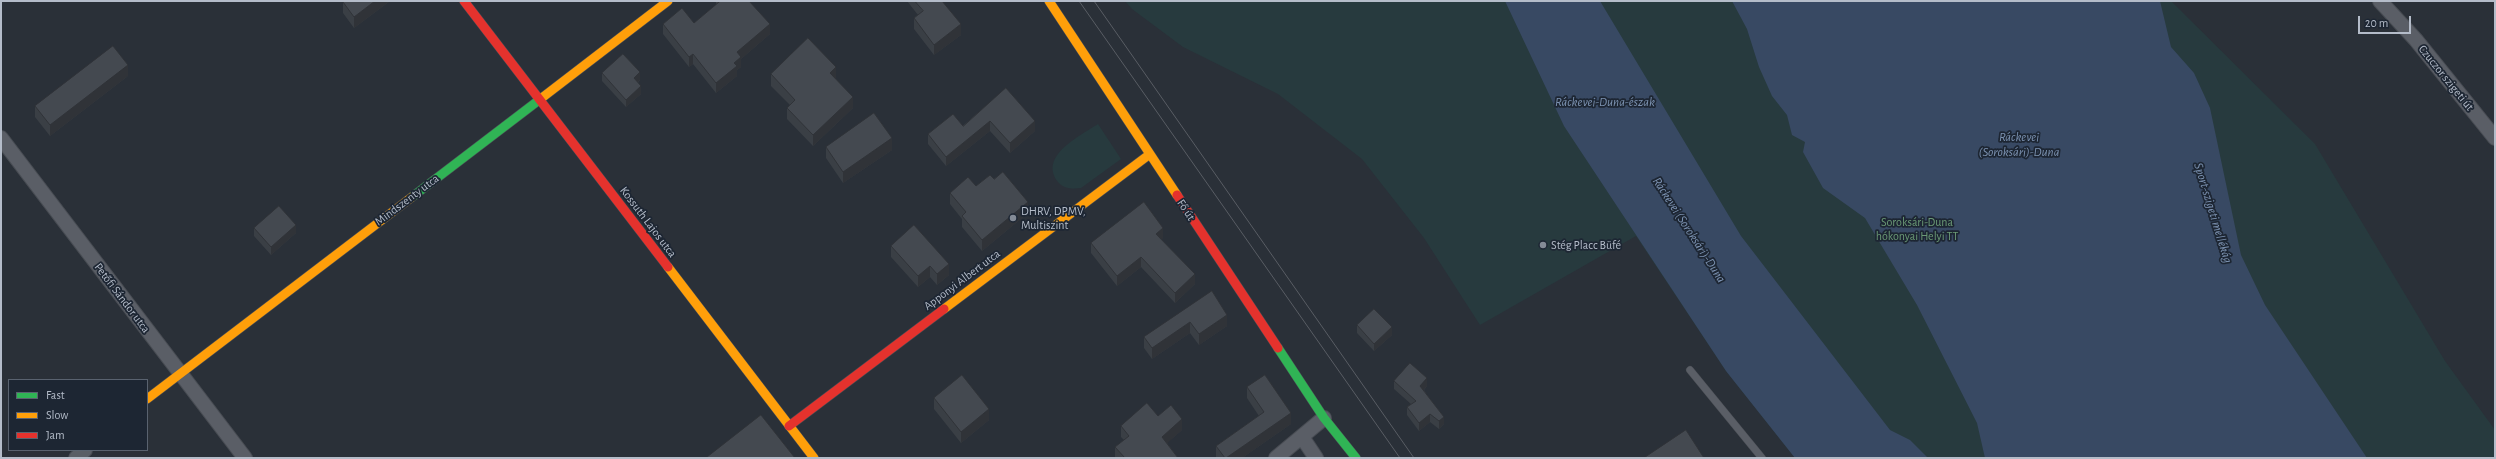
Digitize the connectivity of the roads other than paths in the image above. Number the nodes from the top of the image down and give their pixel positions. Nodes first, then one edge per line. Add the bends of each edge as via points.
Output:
1 (464, 1) edge
2 (668, 1) edge
3 (1049, 1) edge
4 (2380, 1) edge
5 (539, 100) junction
6 (1, 138) edge
7 (2495, 138) edge
8 (1150, 154) junction
9 (1690, 370) dead end
10 (179, 373) junction
11 (148, 398) edge
12 (1324, 418) junction
13 (788, 426) junction
14 (1302, 437) junction
15 (84, 451) edge
16 (76, 458) edge
17 (245, 458) edge
18 (814, 458) edge
19 (1276, 458) edge
20 (1316, 458) edge
21 (1345, 458) edge
22 (1356, 458) edge
23 (1762, 458) edge

1 - 5 street, Kossuth Lajos utca
2 - 5 street, Mindszenty utca
3 - 8 street, Fő út
4 - 7 street, Czuczor szigeti út via 2416,40
5 - 10 street, Mindszenty utca
5 - 13 street, Kossuth Lajos utca
6 - 10 street, Petőfi Sándor utca
8 - 12 street, Fő út
8 - 13 street, Apponyi Albert utca
9 - 23 lane
10 - 11 street, Mindszenty utca
10 - 17 street, Petőfi Sándor utca
12 - 14 street
12 - 21 street, Fő út
12 - 22 street, Fő út
13 - 18 street, Kossuth Lajos utca
14 - 19 street
14 - 20 street
15 - 16 street

